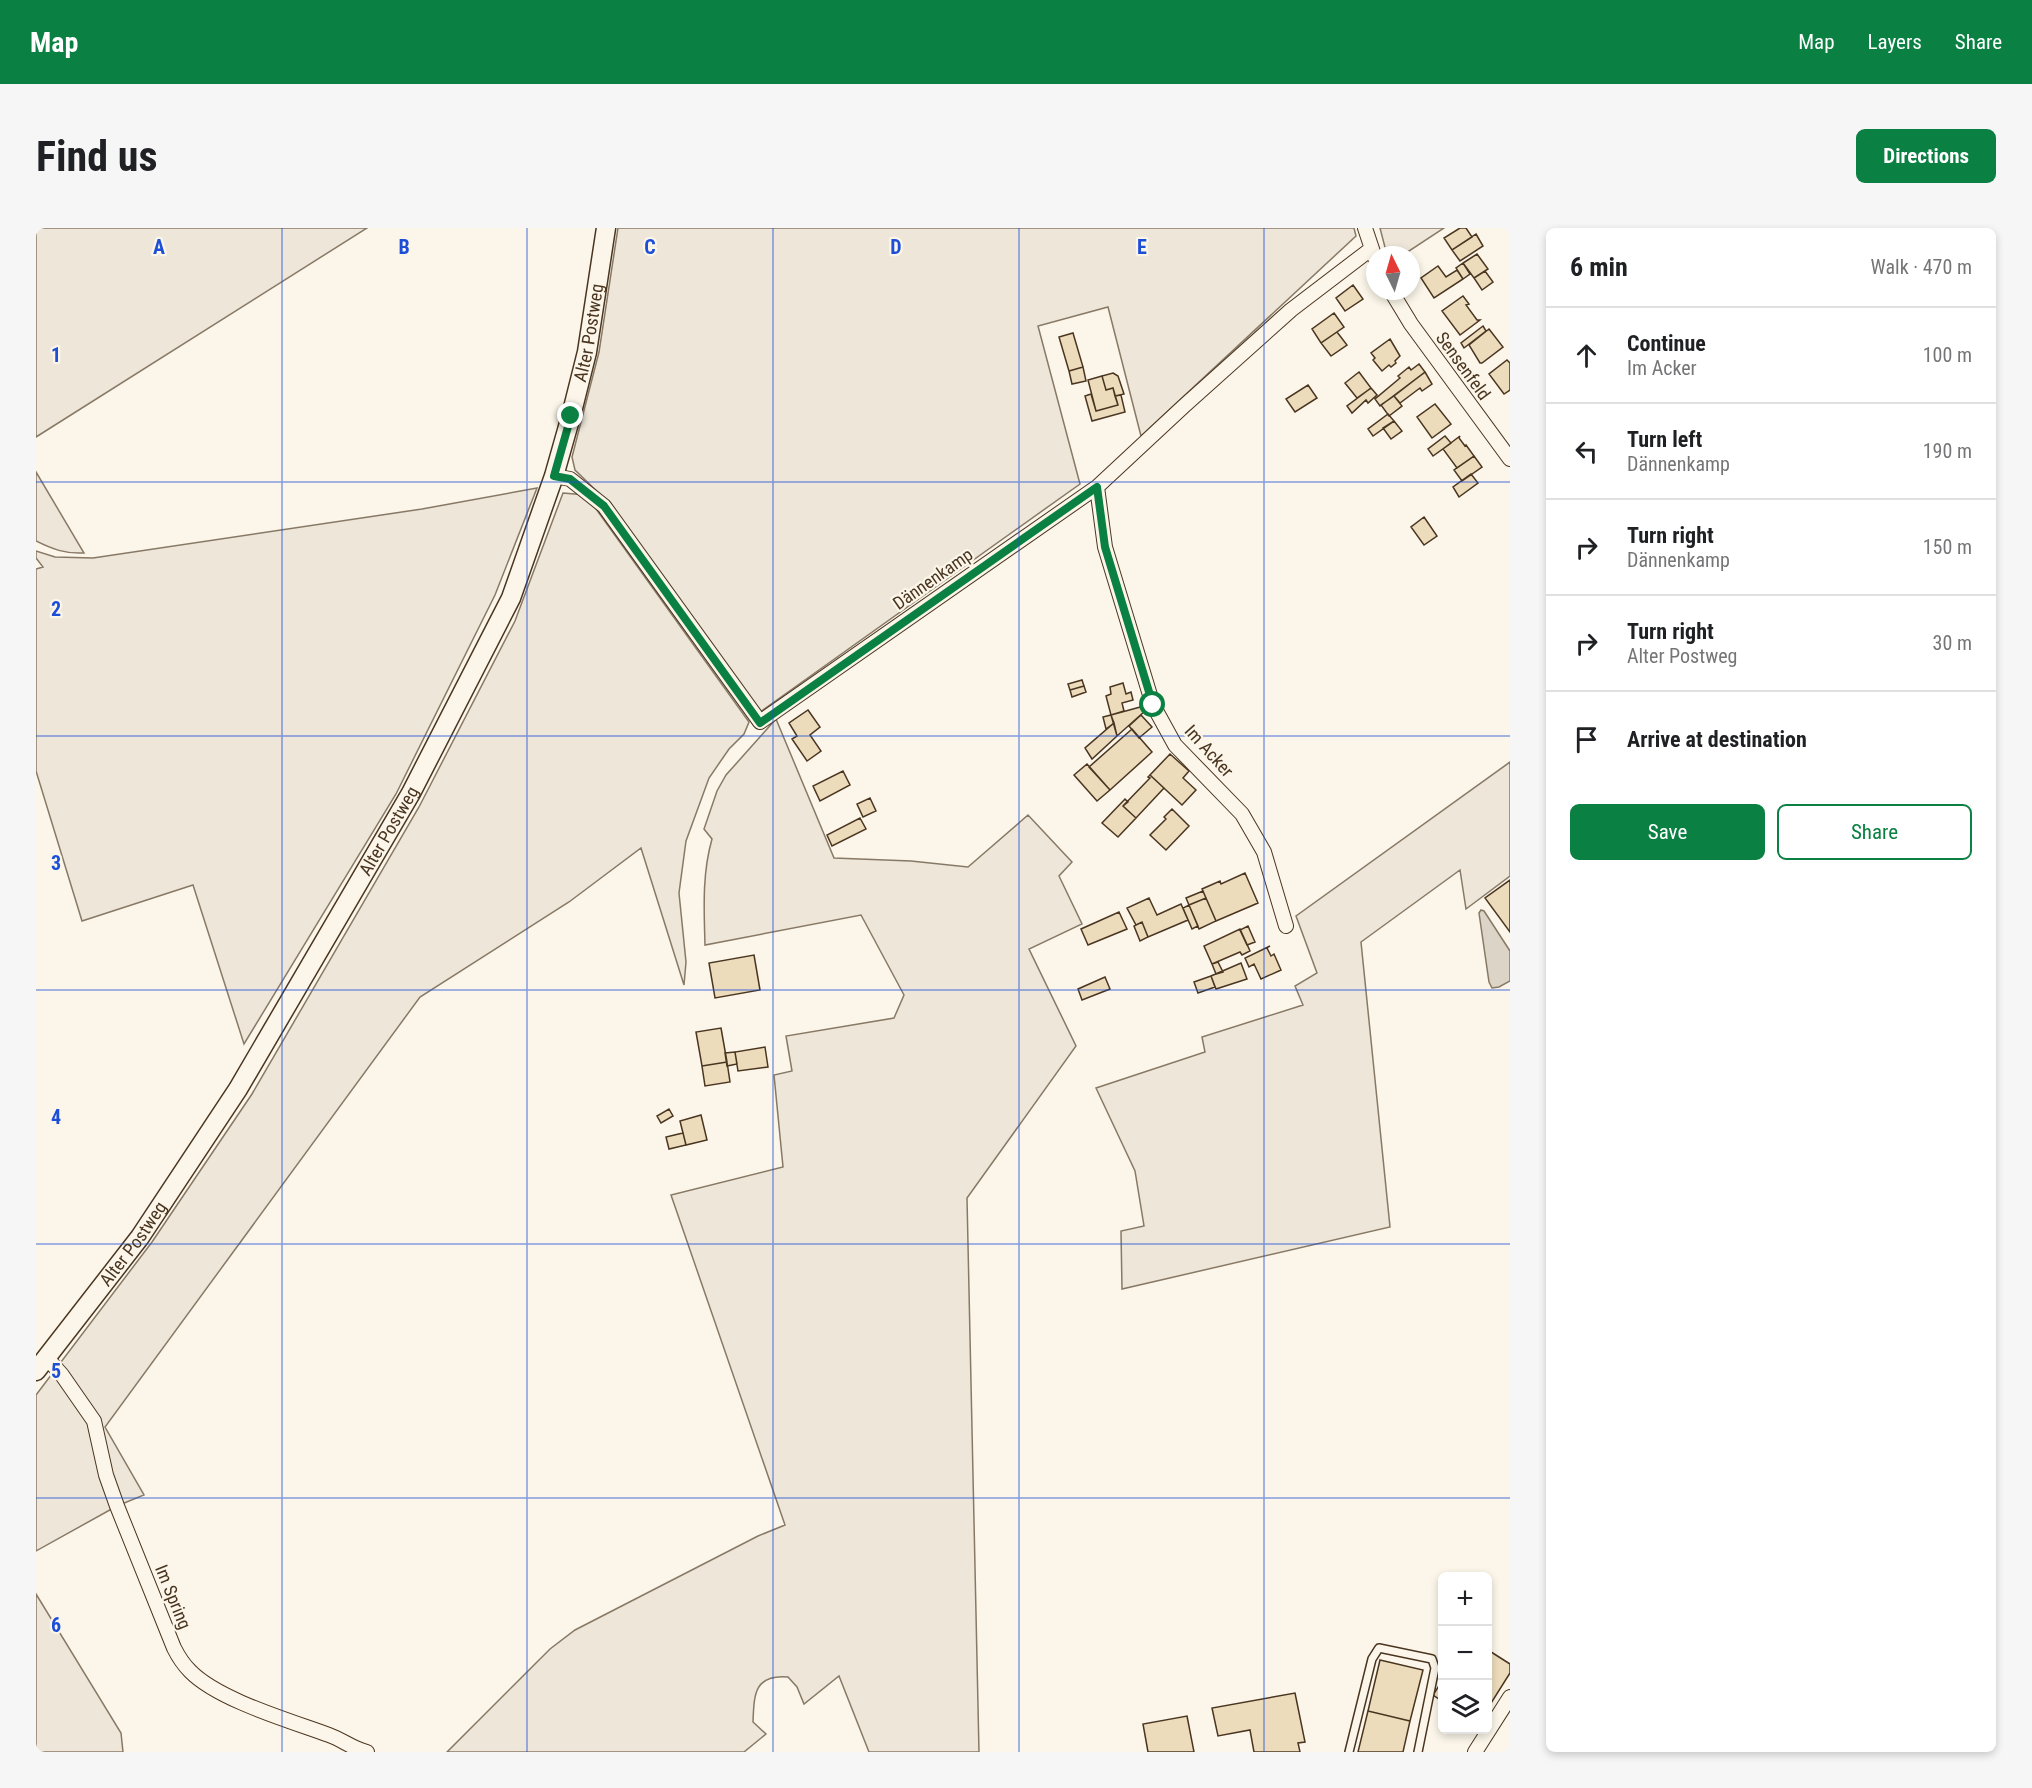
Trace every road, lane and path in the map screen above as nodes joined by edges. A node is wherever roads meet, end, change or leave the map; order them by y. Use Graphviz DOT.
graph roads {
  1 [pos="606,228"];
  2 [pos="1365,228"];
  3 [pos="1371,246"];
  4 [pos="1366,258"];
  5 [pos="1397,300"];
  6 [pos="1510,459"];
  7 [pos="554,476"];
  8 [pos="1097,487"];
  9 [pos="1286,926"];
  10 [pos="42,1364"];
  11 [pos="1510,1697"];
  12 [pos="359,1751"];
  13 [pos="1349,1752"];
  14 [pos="1418,1752"];
  15 [pos="1475,1752"];
  1 -- 7 [label="main road, Alter Postweg"];
  2 -- 3 [label="street"];
  4 -- 8 [label="street, Dännenkamp"];
  5 -- 6 [label="street, Sensenfeld"];
  7 -- 8 [label="street, Dännenkamp"];
  7 -- 10 [label="main road, Alter Postweg"];
  8 -- 9 [label="street, Im Acker"];
  10 -- 12 [label="street, Im Spring"];
  11 -- 15 [label="street"];
  13 -- 14 [label="lane"];
}
